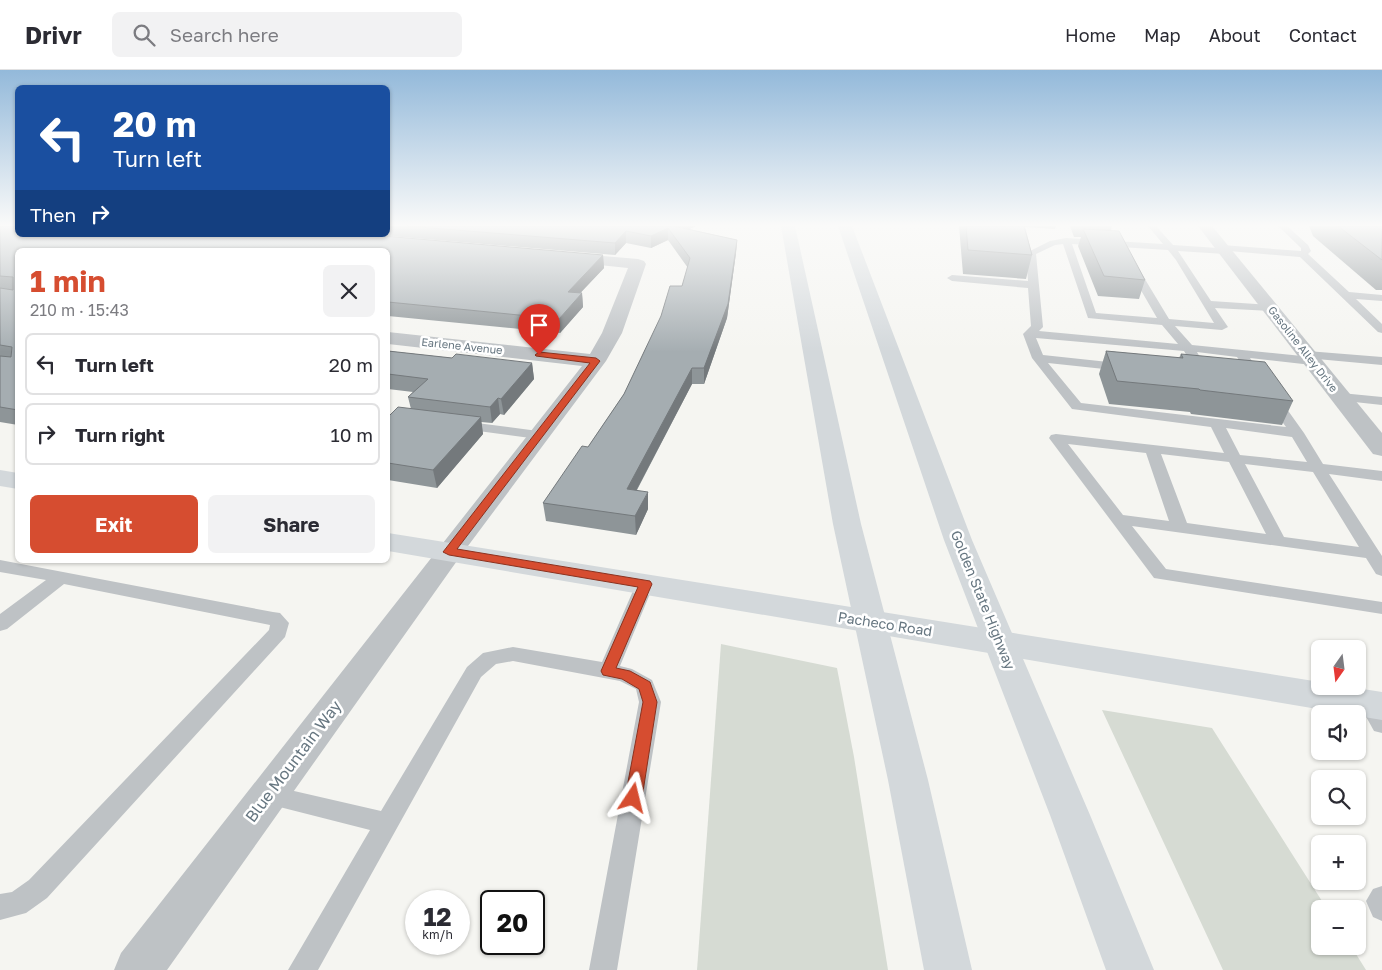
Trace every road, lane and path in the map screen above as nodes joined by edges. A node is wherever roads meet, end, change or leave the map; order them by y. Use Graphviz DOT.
graph roads {
  1 [pos="636,268"];
  2 [pos="796,268"];
  3 [pos="860,268"];
  4 [pos="1032,268"];
  5 [pos="1075,268"];
  6 [pos="1133,268"];
  7 [pos="1186,268"];
  8 [pos="1239,268"];
  9 [pos="1318,268"];
  10 [pos="952,278"];
  11 [pos="1034,285"];
  12 [pos="1346,295"];
  13 [pos="1382,298"];
  14 [pos="1210,304"];
  15 [pos="1270,308"];
  16 [pos="1165,322"];
  17 [pos="1382,330"];
  18 [pos="1029,334"];
  19 [pos="390,338"];
  20 [pos="1188,348"];
  21 [pos="1241,354"];
  22 [pos="1038,358"];
  23 [pos="1310,358"];
  24 [pos="596,361"];
  25 [pos="1382,361"];
  26 [pos="1136,368"];
  27 [pos="1184,373"];
  28 [pos="1241,378"];
  29 [pos="1259,380"];
  30 [pos="1341,397"];
  31 [pos="1382,401"];
  32 [pos="444,423"];
  33 [pos="1216,423"];
  34 [pos="1296,433"];
  35 [pos="538,436"];
  36 [pos="1152,449"];
  37 [pos="1382,449"];
  38 [pos="1234,459"];
  39 [pos="1318,468"];
  40 [pos="1382,476"];
  41 [pos="0,478"];
  42 [pos="15,480"];
  43 [pos="1119,519"];
  44 [pos="1180,528"];
  45 [pos="1278,541"];
  46 [pos="390,542"];
  47 [pos="449,552"];
  48 [pos="1372,554"];
  49 [pos="0,566"];
  50 [pos="1382,570"];
  51 [pos="62,578"];
  52 [pos="645,584"];
  53 [pos="1382,608"];
  54 [pos="0,624"];
  55 [pos="608,671"];
  56 [pos="1378,711"];
  57 [pos="268,795"];
  58 [pos="386,823"];
  59 [pos="1382,898"];
  60 [pos="0,907"];
  61 [pos="1382,908"];
  62 [pos="138,970"];
  63 [pos="302,970"];
  64 [pos="603,970"];
  65 [pos="948,970"];
  66 [pos="1130,970"];
  1 -- 24 [label="street, Blue Mountain Way"];
  2 -- 65 [label="main road"];
  3 -- 66 [label="main road, Golden State Highway"];
  4 -- 11 [label="lane"];
  5 -- 16 [label="lane"];
  6 -- 16 [label="lane"];
  7 -- 14 [label="lane"];
  8 -- 15 [label="street, Gasoline Alley Drive"];
  9 -- 12 [label="lane"];
  10 -- 11 [label="lane"];
  11 -- 18 [label="lane"];
  12 -- 13 [label="lane"];
  12 -- 17 [label="lane"];
  14 -- 15 [label="lane"];
  14 -- 16 [label="lane"];
  15 -- 23 [label="street, Gasoline Alley Drive"];
  16 -- 20 [label="lane"];
  18 -- 20 [label="lane"];
  18 -- 22 [label="lane"];
  19 -- 24 [label="street, Earlene Avenue"];
  20 -- 21 [label="lane"];
  20 -- 27 [label="lane"];
  21 -- 23 [label="lane"];
  21 -- 29 [label="lane"];
  22 -- 26 [label="lane"];
  22 -- 33 [label="lane"];
  23 -- 25 [label="lane"];
  23 -- 30 [label="street, Gasoline Alley Drive"];
  24 -- 35 [label="street, Blue Mountain Way"];
  28 -- 29 [label="lane"];
  29 -- 34 [label="lane"];
  30 -- 31 [label="lane"];
  30 -- 37 [label="street, Gasoline Alley Drive"];
  32 -- 35 [label="lane"];
  33 -- 34 [label="lane"];
  33 -- 38 [label="lane"];
  34 -- 39 [label="lane"];
  35 -- 47 [label="street, Blue Mountain Way"];
  36 -- 38 [label="lane"];
  36 -- 43 [label="lane"];
  36 -- 44 [label="lane"];
  38 -- 39 [label="lane"];
  38 -- 45 [label="lane"];
  39 -- 40 [label="lane"];
  39 -- 48 [label="lane"];
  41 -- 42 [label="main road"];
  43 -- 44 [label="lane"];
  43 -- 53 [label="lane"];
  44 -- 45 [label="lane"];
  45 -- 48 [label="lane"];
  46 -- 47 [label="main road, Pacheco Road"];
  47 -- 52 [label="main road, Pacheco Road"];
  47 -- 57 [label="street, Blue Mountain Way"];
  48 -- 50 [label="lane"];
  49 -- 51 [label="lane"];
  51 -- 54 [label="lane"];
  51 -- 60 [label="lane"];
  52 -- 55 [label="lane"];
  52 -- 56 [label="main road, Pacheco Road"];
  55 -- 58 [label="lane"];
  55 -- 64 [label="lane"];
  57 -- 58 [label="lane"];
  57 -- 62 [label="street, Blue Mountain Way"];
  58 -- 63 [label="lane"];
  59 -- 61 [label="lane"];
}
